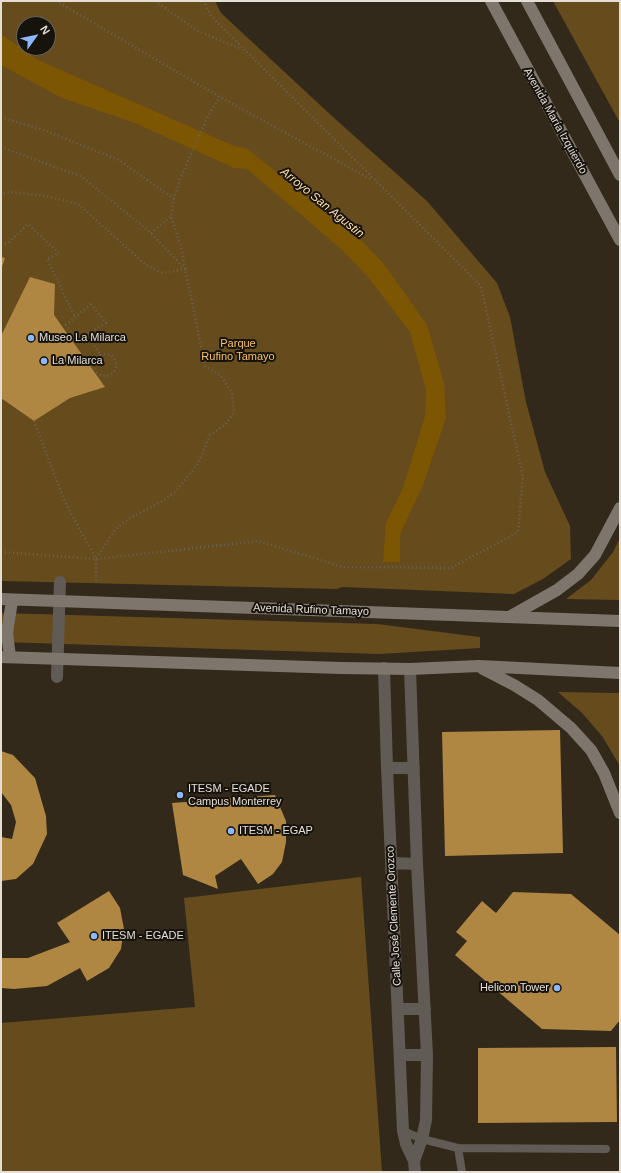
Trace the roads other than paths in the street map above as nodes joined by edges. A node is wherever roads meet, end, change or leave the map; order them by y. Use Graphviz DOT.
graph roads {
  1 [pos="490,1"];
  2 [pos="527,1"];
  3 [pos="620,175"];
  4 [pos="620,240"];
  5 [pos="620,508"];
  6 [pos="60,582"];
  7 [pos="6,600"];
  8 [pos="59,602"];
  9 [pos="511,616"];
  10 [pos="620,621"];
  11 [pos="5,657"];
  12 [pos="58,658"];
  13 [pos="478,666"];
  14 [pos="384,668"];
  15 [pos="410,669"];
  16 [pos="620,673"];
  17 [pos="57,677"];
  18 [pos="387,768"];
  19 [pos="414,768"];
  20 [pos="620,813"];
  21 [pos="391,863"];
  22 [pos="417,864"];
  23 [pos="398,1009"];
  24 [pos="425,1009"];
  25 [pos="400,1055"];
  26 [pos="427,1056"];
  27 [pos="403,1131"];
  28 [pos="422,1139"];
  29 [pos="458,1148"];
  30 [pos="606,1149"];
  31 [pos="414,1166"];
  32 [pos="462,1172"];
  1 -- 4 [label="street, Avenida María Izquierdo"];
  2 -- 3 [label="street"];
  5 -- 9 [label="street"];
  6 -- 8 [label="street"];
  7 -- 8 [label="street, Avenida Rufino Tamayo"];
  7 -- 11 [label="street"];
  8 -- 9 [label="street, Avenida Rufino Tamayo"];
  8 -- 12 [label="street"];
  9 -- 10 [label="street, Avenida Rufino Tamayo"];
  11 -- 12 [label="street"];
  12 -- 14 [label="street"];
  12 -- 17 [label="street"];
  13 -- 15 [label="street"];
  13 -- 16 [label="street"];
  13 -- 20 [label="street"];
  14 -- 15 [label="street"];
  14 -- 18 [label="street, Calle José Clemente Orozco"];
  15 -- 19 [label="street, Calle José Clemente Orozco"];
  18 -- 19 [label="street"];
  18 -- 21 [label="street, Calle José Clemente Orozco"];
  19 -- 22 [label="street, Calle José Clemente Orozco"];
  21 -- 22 [label="street"];
  21 -- 23 [label="street, Calle José Clemente Orozco"];
  22 -- 24 [label="street, Calle José Clemente Orozco"];
  23 -- 24 [label="street"];
  23 -- 25 [label="street, Calle José Clemente Orozco"];
  24 -- 26 [label="street, Calle José Clemente Orozco"];
  25 -- 26 [label="street"];
  25 -- 27 [label="street, Calle José Clemente Orozco"];
  26 -- 28 [label="street, Calle José Clemente Orozco"];
  27 -- 28 [label="lane"];
  27 -- 31 [label="street, Calle José Clemente Orozco"];
  28 -- 29 [label="lane"];
  28 -- 31 [label="street, Calle José Clemente Orozco"];
  29 -- 30 [label="lane"];
  29 -- 32 [label="lane"];
}
